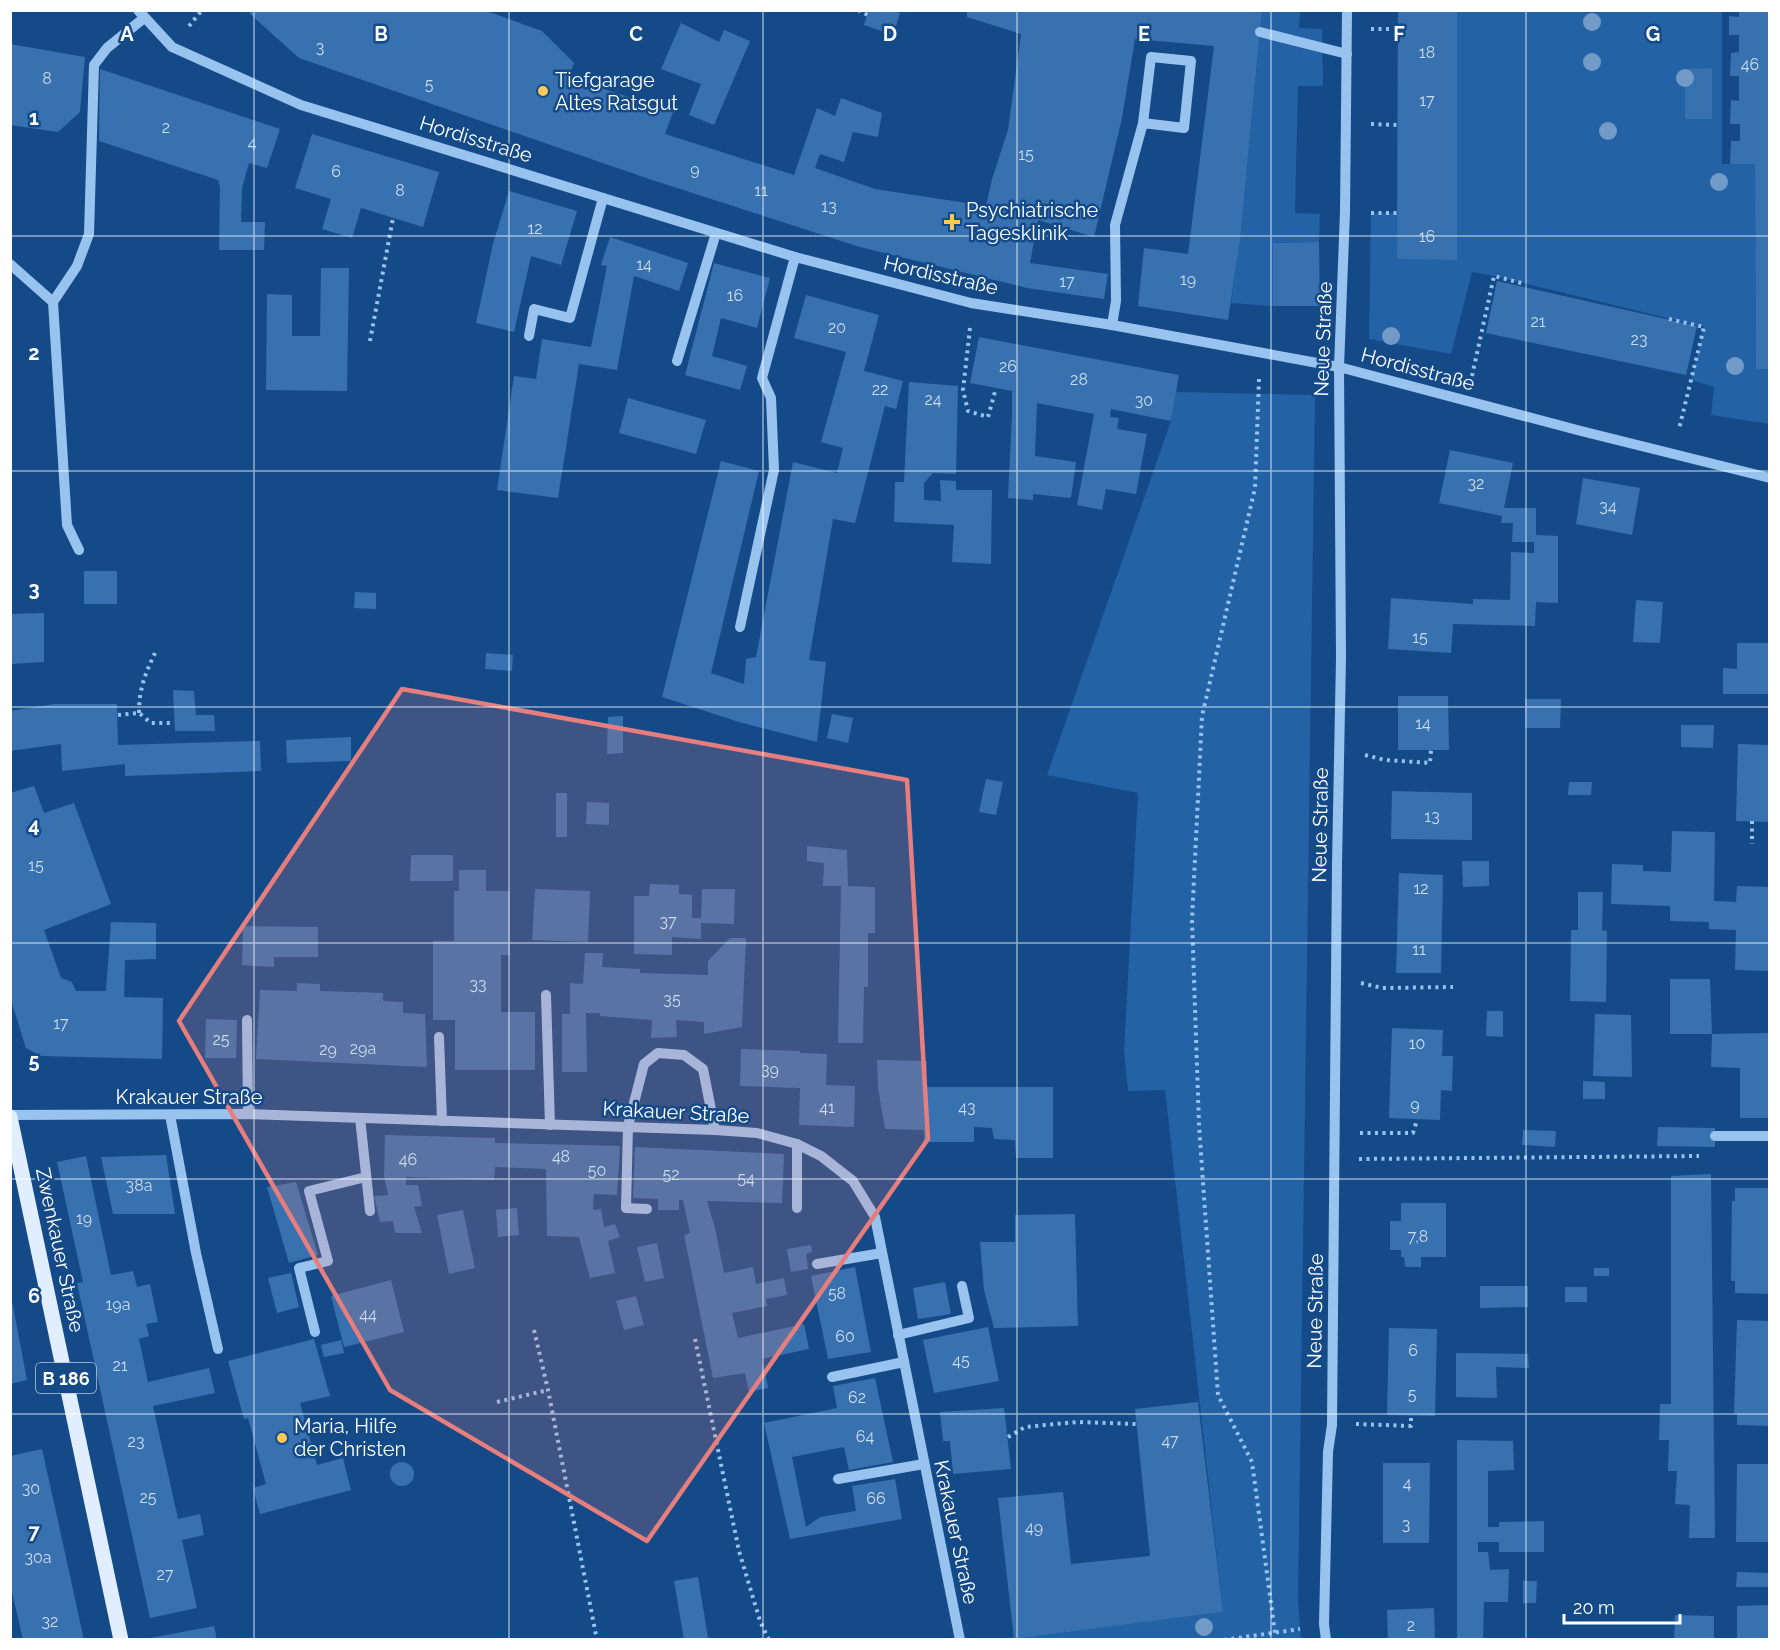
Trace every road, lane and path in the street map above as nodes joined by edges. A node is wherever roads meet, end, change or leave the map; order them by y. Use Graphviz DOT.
graph roads {
  1 [pos="858,10"];
  2 [pos="1347,10"];
  3 [pos="141,14"];
  4 [pos="868,15"];
  5 [pos="1260,32"];
  6 [pos="1347,54"];
  7 [pos="1143,123"];
  8 [pos="603,198"];
  9 [pos="393,218"];
  10 [pos="716,233"];
  11 [pos="795,257"];
  12 [pos="10,264"];
  13 [pos="1525,284"];
  14 [pos="54,302"];
  15 [pos="971,303"];
  16 [pos="1669,319"];
  17 [pos="1112,325"];
  18 [pos="529,336"];
  19 [pos="370,341"];
  20 [pos="1260,351"];
  21 [pos="677,361"];
  22 [pos="1339,367"];
  23 [pos="996,388"];
  24 [pos="1466,400"];
  25 [pos="1673,453"];
  26 [pos="1770,478"];
  27 [pos="79,550"];
  28 [pos="740,627"];
  29 [pos="155,653"];
  30 [pos="139,713"];
  31 [pos="117,715"];
  32 [pos="174,723"];
  33 [pos="1338,748"];
  34 [pos="1431,750"];
  35 [pos="1752,821"];
  36 [pos="1752,844"];
  37 [pos="1337,978"];
  38 [pos="1453,987"];
  39 [pos="546,995"];
  40 [pos="247,1020"];
  41 [pos="439,1037"];
  42 [pos="248,1114"];
  43 [pos="170,1115"];
  44 [pos="10,1116"];
  45 [pos="360,1118"];
  46 [pos="1417,1120"];
  47 [pos="442,1121"];
  48 [pos="550,1125"];
  49 [pos="628,1126"];
  50 [pos="715,1130"];
  51 [pos="1335,1132"];
  52 [pos="1715,1136"];
  53 [pos="1770,1136"];
  54 [pos="797,1144"];
  55 [pos="1711,1156"];
  56 [pos="1334,1160"];
  57 [pos="366,1178"];
  58 [pos="797,1208"];
  59 [pos="647,1209"];
  60 [pos="370,1211"];
  61 [pos="882,1253"];
  62 [pos="817,1264"];
  63 [pos="962,1286"];
  64 [pos="534,1330"];
  65 [pos="315,1332"];
  66 [pos="898,1335"];
  67 [pos="695,1339"];
  68 [pos="218,1349"];
  69 [pos="904,1362"];
  70 [pos="832,1377"];
  71 [pos="548,1390"];
  72 [pos="497,1402"];
  73 [pos="1411,1415"];
  74 [pos="1136,1424"];
  75 [pos="1332,1425"];
  76 [pos="1008,1437"];
  77 [pos="924,1464"];
  78 [pos="838,1479"];
  79 [pos="1324,1624"];
  80 [pos="1275,1633"];
  81 [pos="121,1640"];
  82 [pos="597,1640"];
  83 [pos="769,1640"];
  84 [pos="960,1640"];
  85 [pos="1224,1640"];
  86 [pos="1326,1640"];
  1 -- 4 [label="path"];
  2 -- 6 [label="street, Neue Straße"];
  3 -- 8 [label="street, Hordisstraße"];
  3 -- 14 [label="street"];
  5 -- 6 [label="street"];
  6 -- 22 [label="street, Neue Straße"];
  7 -- 7 [label="street"];
  7 -- 17 [label="street"];
  8 -- 10 [label="street, Hordisstraße"];
  8 -- 18 [label="street"];
  9 -- 19 [label="path"];
  10 -- 11 [label="street, Hordisstraße"];
  10 -- 21 [label="street"];
  11 -- 15 [label="street, Hordisstraße"];
  11 -- 28 [label="street"];
  12 -- 14 [label="street"];
  13 -- 24 [label="path"];
  14 -- 27 [label="street"];
  15 -- 17 [label="street, Hordisstraße"];
  15 -- 23 [label="path"];
  16 -- 25 [label="path"];
  17 -- 20 [label="street, Hordisstraße"];
  20 -- 22 [label="street, Hordisstraße"];
  20 -- 80 [label="path"];
  22 -- 24 [label="street, Hordisstraße"];
  22 -- 33 [label="street, Neue Straße"];
  24 -- 25 [label="street, Hordisstraße"];
  25 -- 26 [label="street, Hordisstraße"];
  29 -- 30 [label="path"];
  30 -- 31 [label="path"];
  30 -- 32 [label="path"];
  33 -- 34 [label="path"];
  33 -- 37 [label="street, Neue Straße"];
  35 -- 36 [label="path"];
  37 -- 38 [label="path"];
  37 -- 51 [label="street, Neue Straße"];
  39 -- 48 [label="street"];
  40 -- 42 [label="street"];
  41 -- 47 [label="street"];
  42 -- 43 [label="street, Krakauer Straße"];
  42 -- 45 [label="street, Krakauer Straße"];
  43 -- 44 [label="street, Krakauer Straße"];
  43 -- 68 [label="street"];
  44 -- 81 [label="main road, Zwenkauer Straße / B 186"];
  45 -- 47 [label="street, Krakauer Straße"];
  45 -- 57 [label="street"];
  46 -- 51 [label="path"];
  47 -- 48 [label="street, Krakauer Straße"];
  48 -- 49 [label="street, Krakauer Straße"];
  49 -- 50 [label="street, Krakauer Straße"];
  49 -- 50 [label="street"];
  49 -- 59 [label="street"];
  50 -- 54 [label="street, Krakauer Straße"];
  51 -- 56 [label="street, Neue Straße"];
  52 -- 53 [label="street"];
  54 -- 58 [label="street"];
  54 -- 61 [label="street, Krakauer Straße"];
  55 -- 56 [label="path"];
  56 -- 75 [label="street, Neue Straße"];
  57 -- 60 [label="street"];
  57 -- 65 [label="street"];
  61 -- 62 [label="street"];
  61 -- 66 [label="street, Krakauer Straße"];
  63 -- 66 [label="street"];
  64 -- 71 [label="path"];
  66 -- 69 [label="street, Krakauer Straße"];
  67 -- 83 [label="path"];
  69 -- 70 [label="street"];
  69 -- 77 [label="street, Krakauer Straße"];
  71 -- 72 [label="path"];
  71 -- 82 [label="path"];
  73 -- 75 [label="path"];
  74 -- 76 [label="path"];
  75 -- 79 [label="street, Neue Straße"];
  77 -- 78 [label="street"];
  77 -- 84 [label="street, Krakauer Straße"];
  79 -- 80 [label="path"];
  79 -- 86 [label="street, Neue Straße"];
  80 -- 85 [label="path"];
}
